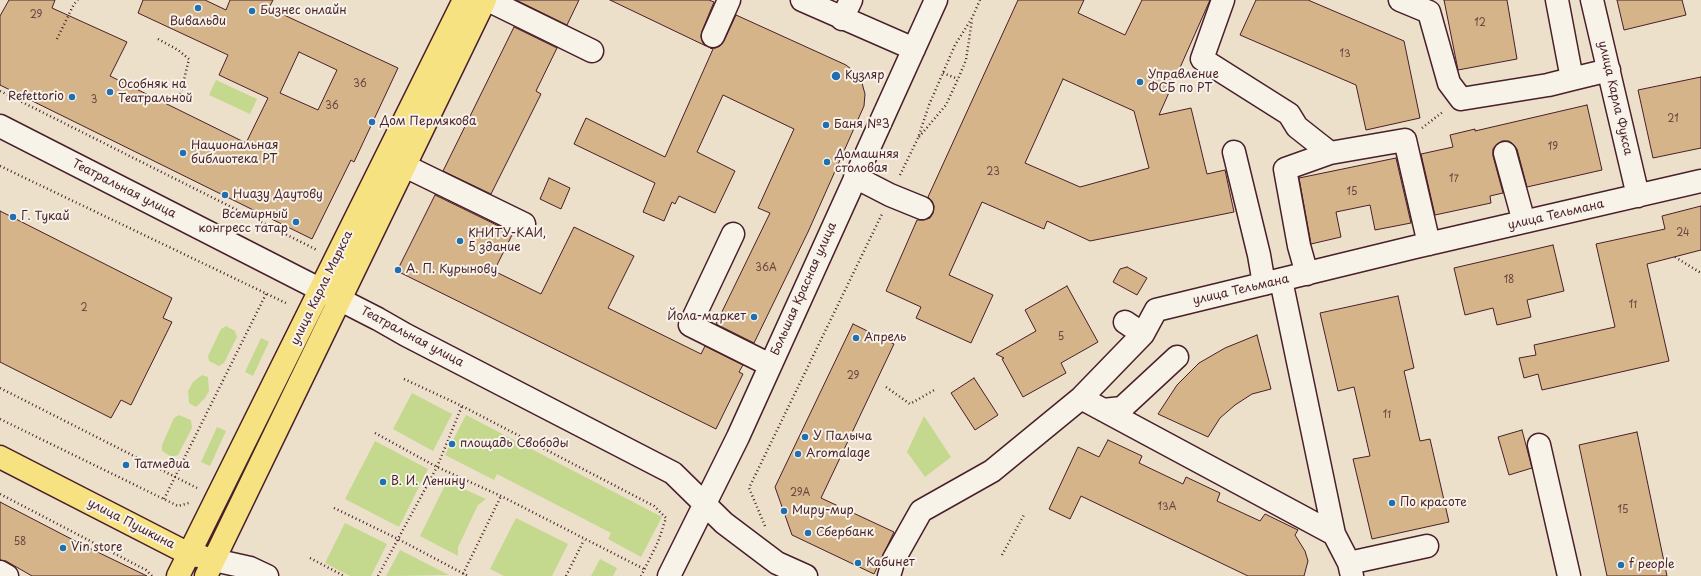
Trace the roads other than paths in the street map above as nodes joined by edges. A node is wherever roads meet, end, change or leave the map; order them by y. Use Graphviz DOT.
graph roads {
  1 [pos="464,0"];
  2 [pos="487,0"];
  3 [pos="729,0"];
  4 [pos="802,0"];
  5 [pos="936,0"];
  6 [pos="1223,0"];
  7 [pos="1400,0"];
  8 [pos="1557,0"];
  9 [pos="1592,0"];
  10 [pos="847,10"];
  11 [pos="713,36"];
  12 [pos="914,49"];
  13 [pos="592,51"];
  14 [pos="1609,70"];
  15 [pos="1572,79"];
  16 [pos="0,126"];
  17 [pos="1234,152"];
  18 [pos="1330,153"];
  19 [pos="1505,153"];
  20 [pos="405,166"];
  21 [pos="855,177"];
  22 [pos="1701,181"];
  23 [pos="1638,196"];
  24 [pos="922,208"];
  25 [pos="1524,222"];
  26 [pos="524,224"];
  27 [pos="733,234"];
  28 [pos="1429,244"];
  29 [pos="1307,274"];
  30 [pos="1272,282"];
  31 [pos="320,290"];
  32 [pos="341,299"];
  33 [pos="1125,322"];
  34 [pos="1143,334"];
  35 [pos="1177,357"];
  36 [pos="770,365"];
  37 [pos="1081,398"];
  38 [pos="1103,410"];
  39 [pos="1539,445"];
  40 [pos="0,457"];
  41 [pos="706,504"];
  42 [pos="1334,534"];
  43 [pos="1427,546"];
  44 [pos="189,554"];
  45 [pos="210,568"];
  46 [pos="1351,570"];
  47 [pos="0,572"];
  48 [pos="7,576"];
  49 [pos="178,576"];
  50 [pos="268,576"];
  51 [pos="669,576"];
  52 [pos="806,576"];
  53 [pos="890,576"];
  54 [pos="1569,576"];
  1 -- 31 [label="main road, улица Карла Маркса"];
  2 -- 13 [label="street"];
  2 -- 20 [label="main road, улица Карла Маркса"];
  3 -- 11 [label="street"];
  4 -- 10 [label="street"];
  5 -- 12 [label="street, Большая Красная улица"];
  6 -- 18 [label="street"];
  7 -- 15 [label="street"];
  8 -- 15 [label="street"];
  9 -- 14 [label="street, улица Карла Фукса"];
  10 -- 12 [label="street"];
  12 -- 21 [label="street, Большая Красная улица"];
  14 -- 15 [label="street"];
  14 -- 23 [label="street, улица Карла Фукса"];
  16 -- 31 [label="street, Театральная улица"];
  17 -- 30 [label="street"];
  18 -- 28 [label="street"];
  18 -- 29 [label="street"];
  19 -- 25 [label="street"];
  20 -- 26 [label="street"];
  20 -- 32 [label="main road, улица Карла Маркса"];
  21 -- 24 [label="street"];
  21 -- 36 [label="street, Большая Красная улица"];
  22 -- 23 [label="street, улица Тельмана"];
  23 -- 25 [label="street, улица Тельмана"];
  25 -- 28 [label="street, улица Тельмана"];
  27 -- 36 [label="street"];
  28 -- 29 [label="street, улица Тельмана"];
  29 -- 30 [label="street, улица Тельмана"];
  30 -- 34 [label="street, улица Тельмана"];
  30 -- 42 [label="street"];
  31 -- 32 [label="street, Театральная улица"];
  31 -- 44 [label="main road, улица Карла Маркса"];
  32 -- 41 [label="street, Театральная улица"];
  32 -- 45 [label="main road, улица Карла Маркса"];
  33 -- 34 [label="street"];
  34 -- 37 [label="street, улица Тельмана"];
  35 -- 38 [label="street"];
  36 -- 41 [label="street, Большая Красная улица"];
  37 -- 38 [label="street"];
  37 -- 53 [label="street, улица Тельмана"];
  38 -- 42 [label="street"];
  39 -- 54 [label="street"];
  40 -- 44 [label="main road, улица Пушкина"];
  41 -- 51 [label="street, Большая Красная улица"];
  41 -- 52 [label="street, Театральная улица"];
  42 -- 46 [label="street"];
  43 -- 46 [label="street"];
  44 -- 45 [label="main road, улица Пушкина"];
  44 -- 49 [label="main road, улица Карла Маркса"];
  45 -- 50 [label="street, улица Пушкина"];
  47 -- 48 [label="street"];
}
